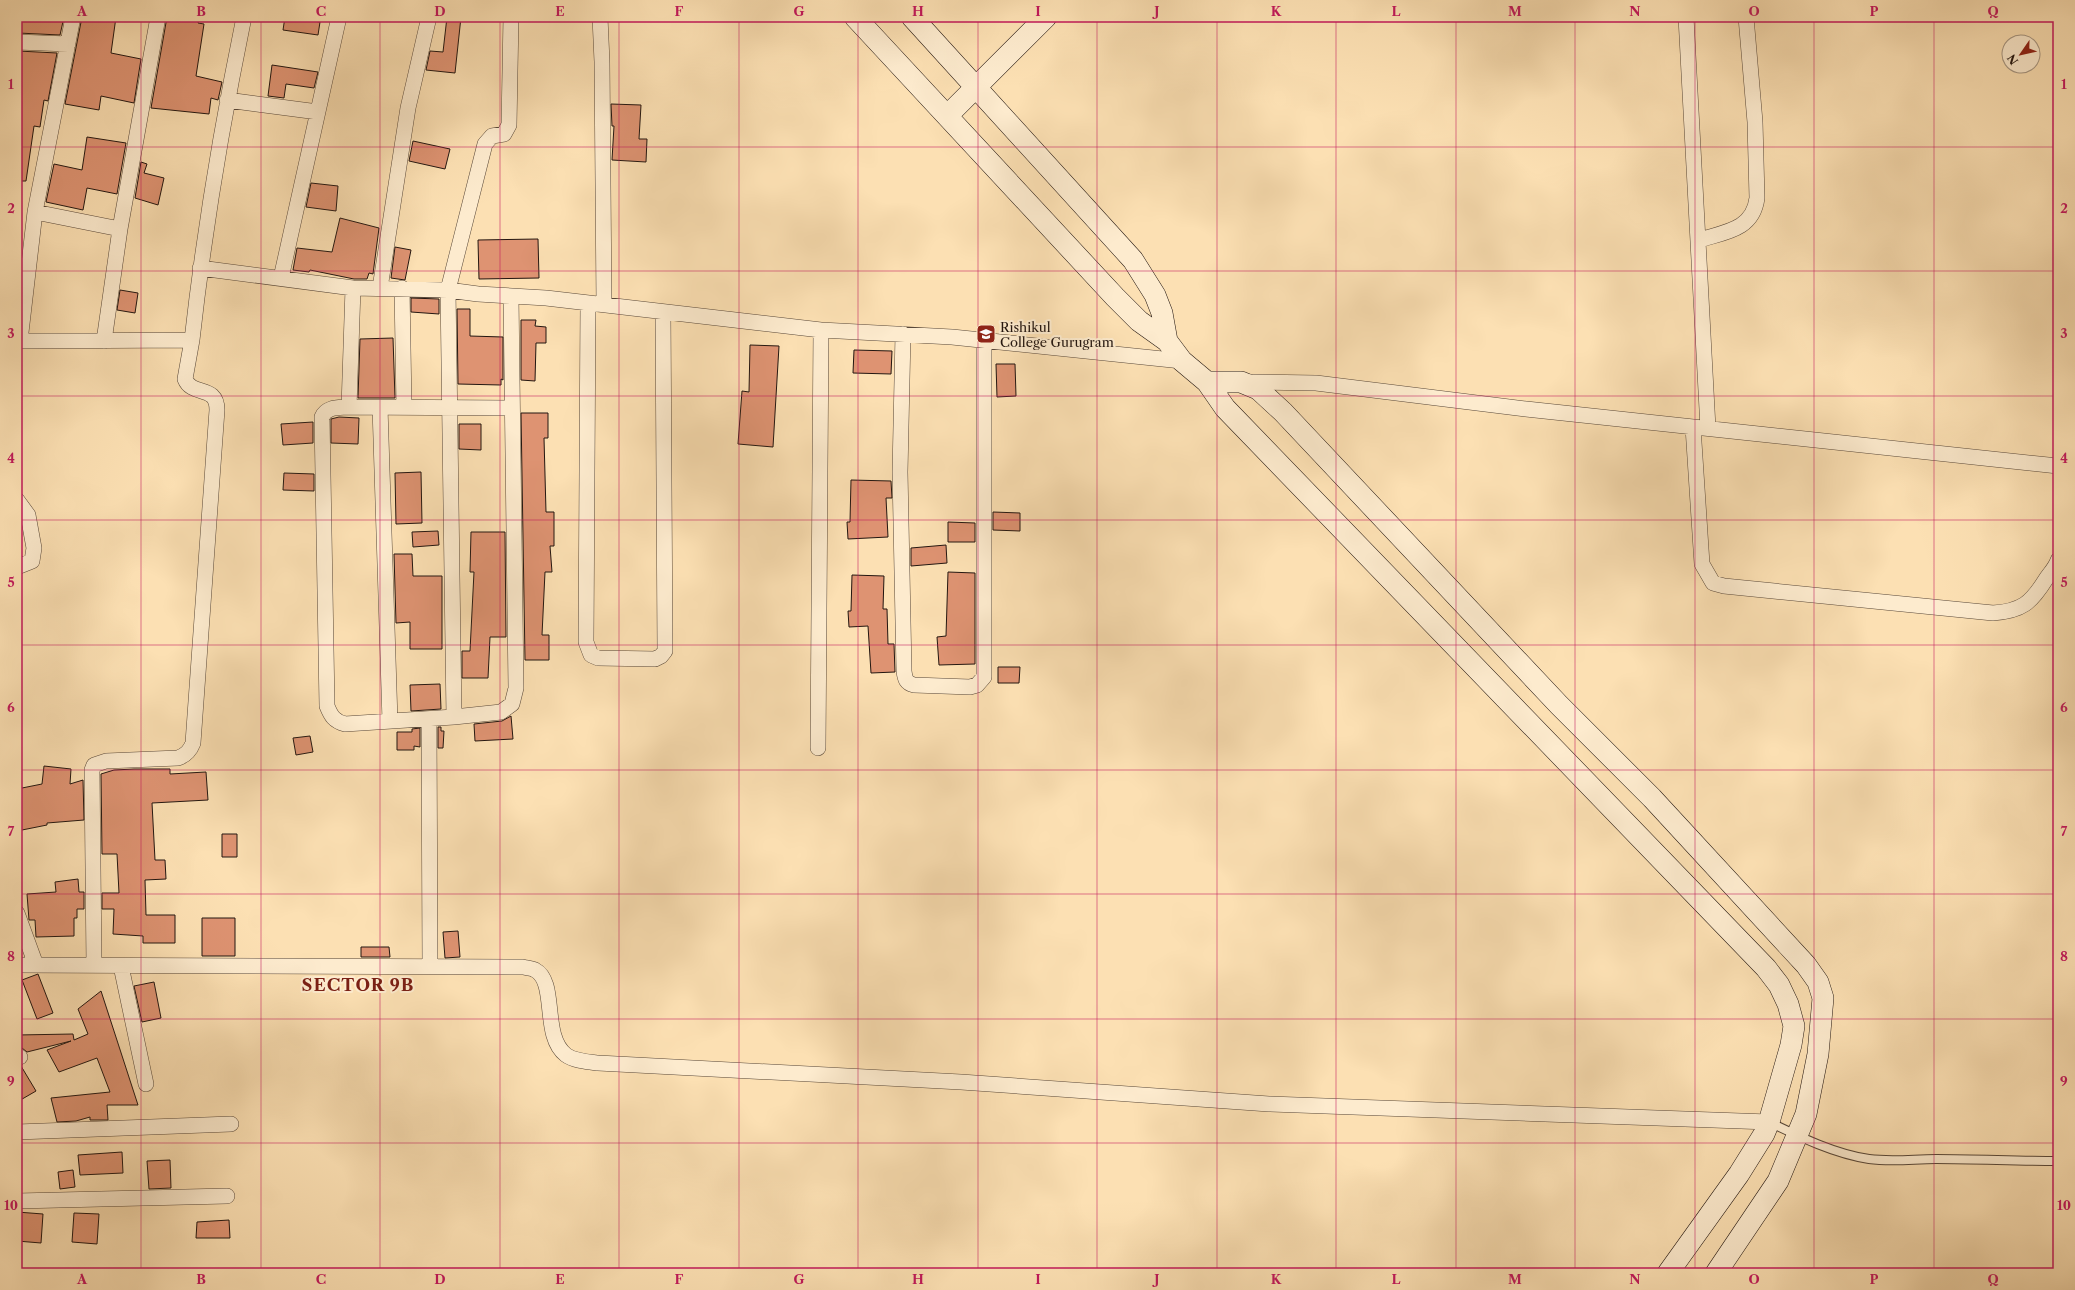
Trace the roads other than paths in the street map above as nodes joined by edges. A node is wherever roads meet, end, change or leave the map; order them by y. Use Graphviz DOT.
graph roads {
  1 [pos="74,17"];
  2 [pos="158,17"];
  3 [pos="244,17"];
  4 [pos="339,17"];
  5 [pos="429,17"];
  6 [pos="511,17"];
  7 [pos="600,17"];
  8 [pos="854,17"];
  9 [pos="912,17"];
  10 [pos="1046,17"];
  11 [pos="1686,17"];
  12 [pos="1746,17"];
  13 [pos="17,42"];
  14 [pos="68,44"];
  15 [pos="975,86"];
  16 [pos="227,100"];
  17 [pos="318,112"];
  18 [pos="947,116"];
  19 [pos="35,212"];
  20 [pos="120,229"];
  21 [pos="1699,240"];
  22 [pos="200,268"];
  23 [pos="281,278"];
  24 [pos="353,288"];
  25 [pos="380,288"];
  26 [pos="402,288"];
  27 [pos="448,290"];
  28 [pos="511,296"];
  29 [pos="588,303"];
  30 [pos="604,305"];
  31 [pos="663,312"];
  32 [pos="821,330"];
  33 [pos="903,334"];
  34 [pos="192,340"];
  35 [pos="984,340"];
  36 [pos="18,341"];
  37 [pos="104,341"];
  38 [pos="1167,341"];
  39 [pos="1182,361"];
  40 [pos="1207,382"];
  41 [pos="1241,382"];
  42 [pos="380,407"];
  43 [pos="404,407"];
  44 [pos="448,407"];
  45 [pos="349,408"];
  46 [pos="512,408"];
  47 [pos="1700,428"];
  48 [pos="2058,466"];
  49 [pos="17,500"];
  50 [pos="2058,560"];
  51 [pos="17,567"];
  52 [pos="454,718"];
  53 [pos="430,719"];
  54 [pos="390,721"];
  55 [pos="818,748"];
  56 [pos="17,914"];
  57 [pos="17,965"];
  58 [pos="36,965"];
  59 [pos="94,965"];
  60 [pos="121,966"];
  61 [pos="430,967"];
  62 [pos="2058,1019"];
  63 [pos="2058,1038"];
  64 [pos="146,1084"];
  65 [pos="1769,1122"];
  66 [pos="231,1124"];
  67 [pos="17,1132"];
  68 [pos="1798,1136"];
  69 [pos="2058,1161"];
  70 [pos="227,1196"];
  71 [pos="17,1201"];
  72 [pos="1668,1273"];
  73 [pos="1716,1273"];
  1 -- 14 [label="street"];
  2 -- 20 [label="street"];
  3 -- 16 [label="street"];
  4 -- 17 [label="street"];
  5 -- 25 [label="street"];
  6 -- 27 [label="street"];
  7 -- 30 [label="street"];
  8 -- 18 [label="street"];
  9 -- 15 [label="street"];
  10 -- 15 [label="street"];
  11 -- 21 [label="street"];
  12 -- 21 [label="street"];
  13 -- 14 [label="street"];
  14 -- 19 [label="street"];
  15 -- 18 [label="street"];
  15 -- 38 [label="street"];
  16 -- 17 [label="street"];
  16 -- 22 [label="street"];
  17 -- 23 [label="street"];
  18 -- 38 [label="street"];
  19 -- 20 [label="street"];
  19 -- 36 [label="street"];
  20 -- 37 [label="street"];
  21 -- 47 [label="street"];
  22 -- 23 [label="street"];
  22 -- 34 [label="street"];
  23 -- 24 [label="street"];
  24 -- 25 [label="street"];
  24 -- 45 [label="street"];
  25 -- 26 [label="street"];
  26 -- 27 [label="street"];
  26 -- 43 [label="street"];
  27 -- 28 [label="street"];
  27 -- 44 [label="street"];
  28 -- 29 [label="street"];
  28 -- 46 [label="street"];
  29 -- 30 [label="street"];
  29 -- 31 [label="street"];
  30 -- 31 [label="street"];
  31 -- 32 [label="street"];
  32 -- 33 [label="street"];
  32 -- 55 [label="street"];
  33 -- 35 [label="street"];
  33 -- 35 [label="street"];
  34 -- 37 [label="street"];
  34 -- 59 [label="street"];
  35 -- 39 [label="street"];
  36 -- 37 [label="street"];
  38 -- 39 [label="street"];
  39 -- 40 [label="street"];
  40 -- 41 [label="street"];
  40 -- 65 [label="street"];
  41 -- 47 [label="street"];
  41 -- 68 [label="street"];
  42 -- 43 [label="street"];
  42 -- 45 [label="street"];
  42 -- 54 [label="street"];
  43 -- 44 [label="street"];
  44 -- 46 [label="street"];
  44 -- 52 [label="street"];
  45 -- 54 [label="street"];
  46 -- 52 [label="street"];
  47 -- 48 [label="street"];
  47 -- 50 [label="street"];
  49 -- 51 [label="street"];
  52 -- 53 [label="street"];
  53 -- 54 [label="street"];
  53 -- 61 [label="street"];
  56 -- 58 [label="street"];
  57 -- 58 [label="street"];
  58 -- 59 [label="street"];
  59 -- 60 [label="street"];
  60 -- 61 [label="street"];
  60 -- 64 [label="street"];
  61 -- 65 [label="street"];
  62 -- 63 [label="lane"];
  65 -- 68 [label="lane"];
  65 -- 72 [label="street"];
  66 -- 67 [label="street"];
  68 -- 69 [label="lane"];
  68 -- 73 [label="street"];
  70 -- 71 [label="street"];
}
